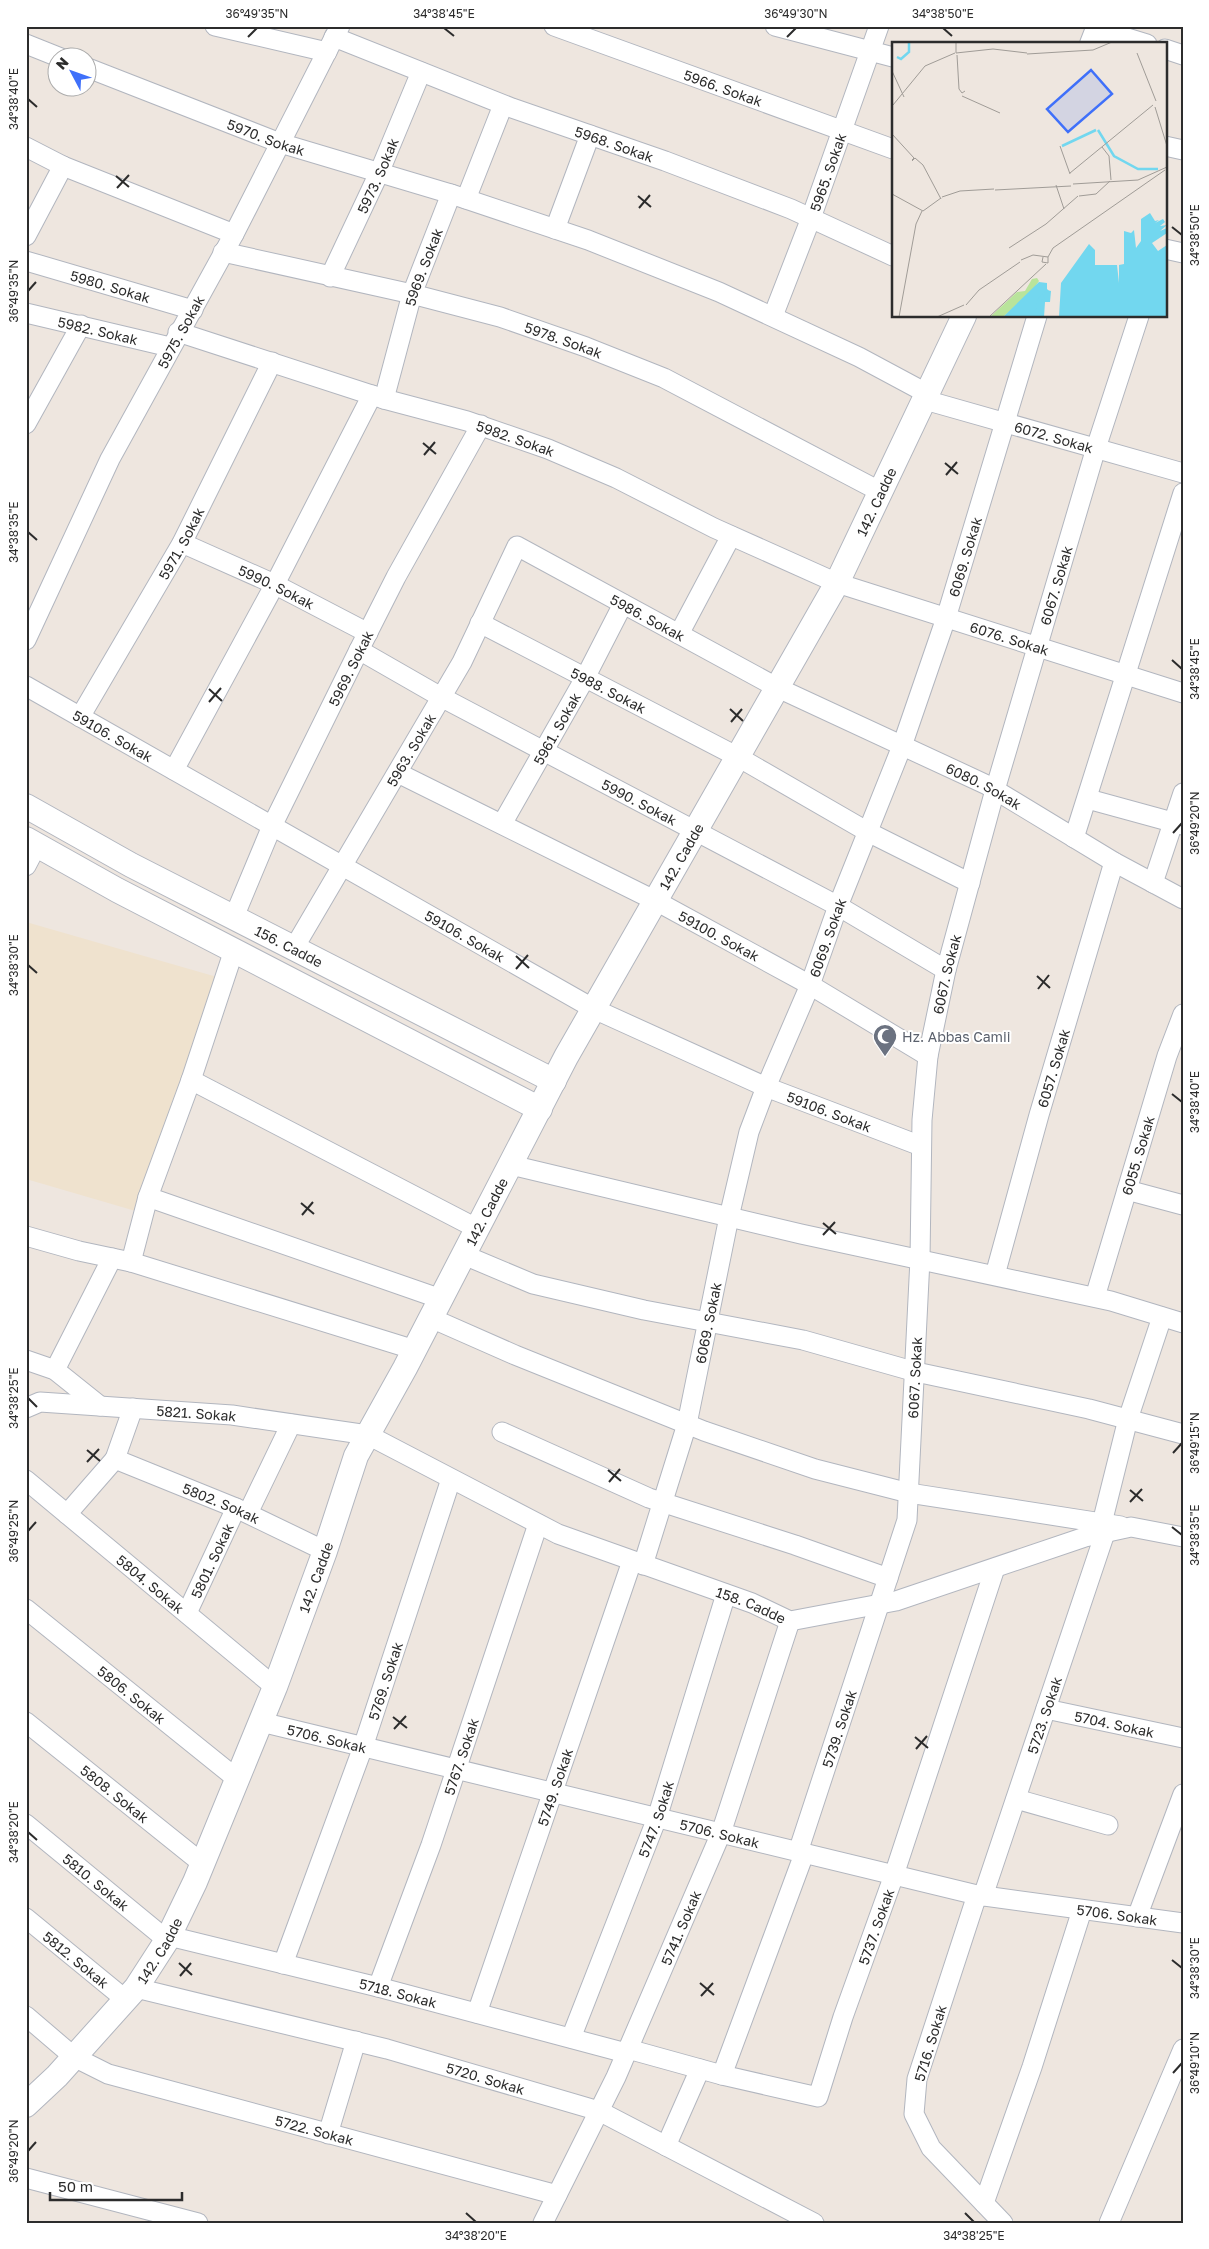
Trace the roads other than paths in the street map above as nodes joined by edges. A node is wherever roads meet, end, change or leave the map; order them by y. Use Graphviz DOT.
graph roads {
  1 [pos="215,26"];
  2 [pos="554,26"];
  3 [pos="775,26"];
  4 [pos="879,26"];
  5 [pos="1096,33"];
  6 [pos="334,38"];
  7 [pos="1138,42"];
  8 [pos="26,44"];
  9 [pos="869,50"];
  10 [pos="48,53"];
  11 [pos="892,57"];
  12 [pos="98,72"];
  13 [pos="421,72"];
  14 [pos="503,105"];
  15 [pos="843,131"];
  16 [pos="590,135"];
  17 [pos="280,143"];
  18 [pos="1166,146"];
  19 [pos="26,147"];
  20 [pos="892,149"];
  21 [pos="1183,150"];
  22 [pos="63,166"];
  23 [pos="379,173"];
  24 [pos="458,196"];
  25 [pos="812,218"];
  26 [pos="555,229"];
  27 [pos="234,234"];
  28 [pos="26,236"];
  29 [pos="1166,249"];
  30 [pos="223,252"];
  31 [pos="1183,253"];
  32 [pos="892,256"];
  33 [pos="26,261"];
  34 [pos="330,277"];
  35 [pos="412,294"];
  36 [pos="193,310"];
  37 [pos="26,313"];
  38 [pos="773,316"];
  39 [pos="963,318"];
  40 [pos="1036,318"];
  41 [pos="1138,318"];
  42 [pos="81,325"];
  43 [pos="174,339"];
  44 [pos="272,362"];
  45 [pos="378,397"];
  46 [pos="926,397"];
  47 [pos="1006,423"];
  48 [pos="26,424"];
  49 [pos="481,425"];
  50 [pos="1096,448"];
  51 [pos="1183,473"];
  52 [pos="881,492"];
  53 [pos="1183,493"];
  54 [pos="731,536"];
  55 [pos="182,543"];
  56 [pos="517,546"];
  57 [pos="837,583"];
  58 [pos="274,584"];
  59 [pos="623,604"];
  60 [pos="946,618"];
  61 [pos="30,620"];
  62 [pos="480,624"];
  63 [pos="679,634"];
  64 [pos="26,640"];
  65 [pos="363,642"];
  66 [pos="1038,647"];
  67 [pos="1126,675"];
  68 [pos="585,678"];
  69 [pos="26,686"];
  70 [pos="778,688"];
  71 [pos="1183,692"];
  72 [pos="442,697"];
  73 [pos="80,717"];
  74 [pos="902,746"];
  75 [pos="544,751"];
  76 [pos="738,757"];
  77 [pos="174,770"];
  78 [pos="398,773"];
  79 [pos="995,790"];
  80 [pos="1183,793"];
  81 [pos="1088,799"];
  82 [pos="26,806"];
  83 [pos="1178,823"];
  84 [pos="502,824"];
  85 [pos="272,826"];
  86 [pos="695,832"];
  87 [pos="868,832"];
  88 [pos="1074,838"];
  89 [pos="30,850"];
  90 [pos="1114,862"];
  91 [pos="341,866"];
  92 [pos="970,883"];
  93 [pos="1153,883"];
  94 [pos="1183,899"];
  95 [pos="656,901"];
  96 [pos="838,906"];
  97 [pos="234,917"];
  98 [pos="294,948"];
  99 [pos="234,950"];
  100 [pos="946,970"];
  101 [pos="810,985"];
  102 [pos="594,1009"];
  103 [pos="1183,1014"];
  104 [pos="928,1056"];
  105 [pos="191,1080"];
  106 [pos="554,1081"];
  107 [pos="766,1087"];
  108 [pos="540,1108"];
  109 [pos="922,1146"];
  110 [pos="510,1165"];
  111 [pos="1127,1190"];
  112 [pos="148,1197"];
  113 [pos="1183,1205"];
  114 [pos="729,1217"];
  115 [pos="478,1229"];
  116 [pos="26,1236"];
  117 [pos="464,1255"];
  118 [pos="112,1258"];
  119 [pos="920,1259"];
  120 [pos="131,1262"];
  121 [pos="995,1275"];
  122 [pos="1095,1297"];
  123 [pos="436,1309"];
  124 [pos="1162,1317"];
  125 [pos="707,1322"];
  126 [pos="1183,1323"];
  127 [pos="414,1350"];
  128 [pos="26,1360"];
  129 [pos="55,1370"];
  130 [pos="916,1372"];
  131 [pos="100,1406"];
  132 [pos="26,1408"];
  133 [pos="133,1408"];
  134 [pos="1128,1419"];
  135 [pos="290,1424"];
  136 [pos="687,1424"];
  137 [pos="502,1432"];
  138 [pos="1183,1434"];
  139 [pos="368,1435"];
  140 [pos="115,1459"];
  141 [pos="451,1479"];
  142 [pos="26,1480"];
  143 [pos="909,1493"];
  144 [pos="663,1503"];
  145 [pos="242,1510"];
  146 [pos="67,1514"];
  147 [pos="538,1524"];
  148 [pos="1104,1528"];
  149 [pos="1183,1537"];
  150 [pos="325,1551"];
  151 [pos="638,1563"];
  152 [pos="995,1568"];
  153 [pos="888,1578"];
  154 [pos="726,1594"];
  155 [pos="879,1604"];
  156 [pos="26,1609"];
  157 [pos="187,1613"];
  158 [pos="790,1621"];
  159 [pos="275,1687"];
  160 [pos="1046,1709"];
  161 [pos="26,1722"];
  162 [pos="261,1722"];
  163 [pos="1183,1738"];
  164 [pos="363,1747"];
  165 [pos="457,1770"];
  166 [pos="237,1779"];
  167 [pos="553,1792"];
  168 [pos="1183,1794"];
  169 [pos="1016,1799"];
  170 [pos="657,1818"];
  171 [pos="26,1824"];
  172 [pos="1108,1825"];
  173 [pos="721,1833"];
  174 [pos="801,1853"];
  175 [pos="203,1864"];
  176 [pos="894,1875"];
  177 [pos="980,1896"];
  178 [pos="1082,1910"];
  179 [pos="1137,1917"];
  180 [pos="26,1918"];
  181 [pos="1183,1923"];
  182 [pos="168,1938"];
  183 [pos="283,1964"];
  184 [pos="378,1987"];
  185 [pos="131,1994"];
  186 [pos="477,2013"];
  187 [pos="26,2016"];
  188 [pos="570,2038"];
  189 [pos="356,2041"];
  190 [pos="1183,2049"];
  191 [pos="627,2051"];
  192 [pos="74,2057"];
  193 [pos="700,2069"];
  194 [pos="722,2075"];
  195 [pos="27,2102"];
  196 [pos="599,2111"];
  197 [pos="328,2134"];
  198 [pos="666,2146"];
  199 [pos="26,2178"];
  200 [pos="557,2195"];
  201 [pos="984,2203"];
  202 [pos="159,2218"];
  203 [pos="198,2223"];
  204 [pos="543,2223"];
  205 [pos="814,2223"];
  206 [pos="1003,2223"];
  207 [pos="1109,2223"];
  1 -- 6 [label="street, 5968. Sokak"];
  2 -- 15 [label="street, 5966. Sokak"];
  3 -- 9 [label="street"];
  4 -- 9 [label="street, 5965. Sokak"];
  5 -- 7 [label="street"];
  6 -- 13 [label="street, 5968. Sokak"];
  6 -- 17 [label="street, 5975. Sokak"];
  8 -- 10 [label="street"];
  9 -- 11 [label="street"];
  9 -- 15 [label="street, 5965. Sokak"];
  12 -- 17 [label="street, 5970. Sokak"];
  13 -- 14 [label="street, 5968. Sokak"];
  13 -- 23 [label="street, 5973. Sokak"];
  14 -- 16 [label="street, 5968. Sokak"];
  14 -- 24 [label="street, 5969. Sokak"];
  15 -- 20 [label="street, 5966. Sokak"];
  15 -- 25 [label="street, 5965. Sokak"];
  16 -- 25 [label="street, 5968. Sokak"];
  16 -- 26 [label="street"];
  17 -- 23 [label="street, 5970. Sokak"];
  17 -- 27 [label="street, 5975. Sokak"];
  18 -- 21 [label="street"];
  19 -- 22 [label="street"];
  22 -- 27 [label="street"];
  22 -- 28 [label="street"];
  23 -- 24 [label="street, 5970. Sokak"];
  23 -- 34 [label="street, 5973. Sokak"];
  24 -- 26 [label="street, 5970. Sokak"];
  24 -- 35 [label="street, 5969. Sokak"];
  25 -- 32 [label="street, 5968. Sokak"];
  25 -- 38 [label="street, 5965. Sokak"];
  26 -- 38 [label="street, 5970. Sokak"];
  27 -- 30 [label="street, 5975. Sokak"];
  29 -- 31 [label="street"];
  30 -- 34 [label="street, 5978. Sokak"];
  30 -- 36 [label="street, 5975. Sokak"];
  33 -- 36 [label="street, 5980. Sokak"];
  34 -- 35 [label="street, 5978. Sokak"];
  35 -- 45 [label="street, 5969. Sokak"];
  35 -- 52 [label="street, 5978. Sokak"];
  36 -- 43 [label="street, 5975. Sokak"];
  37 -- 42 [label="street, 5982. Sokak"];
  38 -- 46 [label="street, 6072. Sokak"];
  39 -- 46 [label="street, 142. Cadde"];
  40 -- 47 [label="street, 6069. Sokak"];
  41 -- 50 [label="street, 6067. Sokak"];
  42 -- 43 [label="street, 5982. Sokak"];
  42 -- 48 [label="street"];
  43 -- 44 [label="street, 5982. Sokak"];
  43 -- 61 [label="street, 5975. Sokak"];
  44 -- 45 [label="street, 5982. Sokak"];
  44 -- 55 [label="street, 5971. Sokak"];
  45 -- 49 [label="street, 5982. Sokak"];
  45 -- 58 [label="street, 5969. Sokak"];
  46 -- 47 [label="street, 6072. Sokak"];
  46 -- 52 [label="street, 142. Cadde"];
  47 -- 50 [label="street, 6072. Sokak"];
  47 -- 60 [label="street, 6069. Sokak"];
  49 -- 54 [label="street, 5982. Sokak"];
  49 -- 65 [label="street, 5969. Sokak"];
  50 -- 51 [label="street, 6072. Sokak"];
  50 -- 66 [label="street, 6067. Sokak"];
  52 -- 57 [label="street, 142. Cadde"];
  53 -- 67 [label="street"];
  54 -- 57 [label="street, 5982. Sokak"];
  54 -- 63 [label="street"];
  55 -- 58 [label="street, 5990. Sokak"];
  55 -- 73 [label="street, 5971. Sokak"];
  56 -- 59 [label="street, 5986. Sokak"];
  56 -- 62 [label="street, 5963. Sokak"];
  57 -- 60 [label="street, 6076. Sokak"];
  57 -- 70 [label="street, 142. Cadde"];
  58 -- 65 [label="street, 5990. Sokak"];
  58 -- 77 [label="street, 5969. Sokak"];
  59 -- 63 [label="street, 5986. Sokak"];
  59 -- 68 [label="street, 5961. Sokak"];
  60 -- 66 [label="street, 6076. Sokak"];
  60 -- 74 [label="street, 6069. Sokak"];
  61 -- 64 [label="street, 5975. Sokak"];
  62 -- 68 [label="street, 5988. Sokak"];
  62 -- 72 [label="street, 5963. Sokak"];
  63 -- 70 [label="street, 5986. Sokak"];
  65 -- 72 [label="street, 5990. Sokak"];
  65 -- 85 [label="street, 5969. Sokak"];
  66 -- 67 [label="street, 6076. Sokak"];
  66 -- 79 [label="street, 6067. Sokak"];
  67 -- 71 [label="street, 6076. Sokak"];
  67 -- 81 [label="street"];
  68 -- 75 [label="street, 5961. Sokak"];
  68 -- 76 [label="street, 5988. Sokak"];
  69 -- 73 [label="street, 59106. Sokak"];
  70 -- 74 [label="street, 6080. Sokak"];
  70 -- 76 [label="street, 142. Cadde"];
  72 -- 75 [label="street, 5990. Sokak"];
  72 -- 78 [label="street, 5963. Sokak"];
  73 -- 77 [label="street, 59106. Sokak"];
  74 -- 79 [label="street, 6080. Sokak"];
  74 -- 87 [label="street, 6069. Sokak"];
  75 -- 84 [label="street, 5961. Sokak"];
  75 -- 86 [label="street, 5990. Sokak"];
  76 -- 86 [label="street, 142. Cadde"];
  76 -- 87 [label="street, 5988. Sokak"];
  77 -- 85 [label="street, 59106. Sokak"];
  78 -- 84 [label="street, 59100. Sokak"];
  78 -- 91 [label="street, 5963. Sokak"];
  79 -- 88 [label="street, 6080. Sokak"];
  79 -- 92 [label="street, 6067. Sokak"];
  80 -- 83 [label="street"];
  81 -- 83 [label="street"];
  81 -- 88 [label="street"];
  82 -- 97 [label="street, 156. Cadde"];
  83 -- 93 [label="street"];
  84 -- 95 [label="street, 59100. Sokak"];
  85 -- 91 [label="street, 59106. Sokak"];
  85 -- 97 [label="street, 5969. Sokak"];
  86 -- 95 [label="street, 142. Cadde"];
  86 -- 96 [label="street, 5990. Sokak"];
  87 -- 92 [label="street, 5988. Sokak"];
  87 -- 96 [label="street, 6069. Sokak"];
  88 -- 90 [label="street, 6080. Sokak"];
  89 -- 99 [label="street, 156. Cadde"];
  90 -- 93 [label="street, 6080. Sokak"];
  90 -- 121 [label="street, 6057. Sokak"];
  91 -- 98 [label="street, 5963. Sokak"];
  91 -- 102 [label="street, 59106. Sokak"];
  92 -- 100 [label="street, 6067. Sokak"];
  93 -- 94 [label="street, 6080. Sokak"];
  95 -- 101 [label="street, 59100. Sokak"];
  95 -- 102 [label="street, 142. Cadde"];
  96 -- 100 [label="street, 5990. Sokak"];
  96 -- 101 [label="street, 6069. Sokak"];
  97 -- 98 [label="street, 156. Cadde"];
  98 -- 106 [label="street, 156. Cadde"];
  99 -- 105 [label="street"];
  99 -- 108 [label="street, 156. Cadde"];
  100 -- 104 [label="street, 6067. Sokak"];
  101 -- 104 [label="street, 59100. Sokak"];
  101 -- 107 [label="street, 6069. Sokak"];
  102 -- 106 [label="street, 142. Cadde"];
  102 -- 107 [label="street, 59106. Sokak"];
  103 -- 111 [label="street, 6055. Sokak"];
  104 -- 109 [label="street, 6067. Sokak"];
  105 -- 112 [label="street"];
  105 -- 115 [label="street"];
  106 -- 108 [label="street, 142. Cadde"];
  107 -- 109 [label="street, 59106. Sokak"];
  107 -- 114 [label="street, 6069. Sokak"];
  108 -- 110 [label="street, 142. Cadde"];
  109 -- 119 [label="street, 6067. Sokak"];
  110 -- 114 [label="street"];
  110 -- 115 [label="street, 142. Cadde"];
  111 -- 113 [label="street"];
  111 -- 122 [label="street, 6055. Sokak"];
  112 -- 120 [label="street"];
  112 -- 123 [label="street"];
  114 -- 119 [label="street"];
  114 -- 125 [label="street, 6069. Sokak"];
  115 -- 117 [label="street, 142. Cadde"];
  116 -- 118 [label="street"];
  117 -- 123 [label="street, 142. Cadde"];
  117 -- 125 [label="street"];
  118 -- 120 [label="street"];
  118 -- 129 [label="street"];
  119 -- 121 [label="street"];
  119 -- 130 [label="street, 6067. Sokak"];
  120 -- 127 [label="street"];
  121 -- 122 [label="street"];
  122 -- 124 [label="street"];
  123 -- 127 [label="street, 142. Cadde"];
  123 -- 136 [label="street"];
  124 -- 126 [label="street"];
  124 -- 134 [label="street, 5723. Sokak"];
  125 -- 130 [label="street"];
  125 -- 136 [label="street, 6069. Sokak"];
  127 -- 139 [label="street, 142. Cadde"];
  128 -- 129 [label="street"];
  129 -- 131 [label="street"];
  130 -- 134 [label="street"];
  130 -- 143 [label="street, 6067. Sokak"];
  131 -- 132 [label="street, 5821. Sokak"];
  131 -- 133 [label="street, 5821. Sokak"];
  133 -- 135 [label="street, 5821. Sokak"];
  133 -- 140 [label="street"];
  134 -- 138 [label="street"];
  134 -- 148 [label="street, 5723. Sokak"];
  135 -- 139 [label="street, 5821. Sokak"];
  135 -- 145 [label="street, 5801. Sokak"];
  136 -- 143 [label="street"];
  136 -- 144 [label="street, 6069. Sokak"];
  137 -- 144 [label="street"];
  139 -- 141 [label="street, 158. Cadde"];
  139 -- 150 [label="street, 142. Cadde"];
  140 -- 145 [label="street, 5802. Sokak"];
  140 -- 146 [label="street"];
  141 -- 147 [label="street, 158. Cadde"];
  141 -- 164 [label="street, 5769. Sokak"];
  142 -- 146 [label="street, 5804. Sokak"];
  143 -- 148 [label="street"];
  143 -- 153 [label="street, 6067. Sokak"];
  144 -- 151 [label="street, 6069. Sokak"];
  144 -- 153 [label="street"];
  145 -- 150 [label="street, 5802. Sokak"];
  145 -- 157 [label="street, 5801. Sokak"];
  146 -- 157 [label="street, 5804. Sokak"];
  147 -- 151 [label="street, 158. Cadde"];
  147 -- 165 [label="street, 5767. Sokak"];
  148 -- 149 [label="street, 158. Cadde"];
  148 -- 152 [label="street, 158. Cadde"];
  148 -- 160 [label="street, 5723. Sokak"];
  150 -- 159 [label="street, 142. Cadde"];
  151 -- 154 [label="street, 158. Cadde"];
  151 -- 167 [label="street, 5749. Sokak"];
  152 -- 155 [label="street, 158. Cadde"];
  152 -- 176 [label="street, 5737. Sokak"];
  153 -- 155 [label="street, 6067. Sokak"];
  154 -- 158 [label="street, 158. Cadde"];
  154 -- 170 [label="street, 5747. Sokak"];
  155 -- 158 [label="street, 158. Cadde"];
  155 -- 174 [label="street, 5739. Sokak"];
  156 -- 166 [label="street, 5806. Sokak"];
  157 -- 159 [label="street, 5804. Sokak"];
  158 -- 173 [label="street, 5741. Sokak"];
  159 -- 162 [label="street, 142. Cadde"];
  160 -- 163 [label="street, 5704. Sokak"];
  160 -- 169 [label="street, 5723. Sokak"];
  161 -- 175 [label="street, 5808. Sokak"];
  162 -- 164 [label="street, 5706. Sokak"];
  162 -- 166 [label="street, 142. Cadde"];
  164 -- 165 [label="street, 5706. Sokak"];
  164 -- 183 [label="street, 5769. Sokak"];
  165 -- 167 [label="street, 5706. Sokak"];
  165 -- 184 [label="street, 5767. Sokak"];
  166 -- 175 [label="street, 142. Cadde"];
  167 -- 170 [label="street, 5706. Sokak"];
  167 -- 186 [label="street, 5749. Sokak"];
  168 -- 179 [label="street"];
  169 -- 172 [label="street"];
  169 -- 177 [label="street, 5723. Sokak"];
  170 -- 173 [label="street, 5706. Sokak"];
  170 -- 188 [label="street, 5747. Sokak"];
  171 -- 182 [label="street, 5810. Sokak"];
  173 -- 174 [label="street, 5706. Sokak"];
  173 -- 191 [label="street, 5741. Sokak"];
  174 -- 176 [label="street, 5706. Sokak"];
  174 -- 194 [label="street, 5739. Sokak"];
  175 -- 182 [label="street, 142. Cadde"];
  176 -- 177 [label="street, 5706. Sokak"];
  176 -- 194 [label="street, 5737. Sokak"];
  177 -- 178 [label="street, 5706. Sokak"];
  177 -- 201 [label="street, 5716. Sokak"];
  178 -- 179 [label="street, 5706. Sokak"];
  178 -- 201 [label="street"];
  179 -- 181 [label="street, 5706. Sokak"];
  180 -- 185 [label="street, 5812. Sokak"];
  182 -- 183 [label="street, 5718. Sokak"];
  182 -- 185 [label="street, 142. Cadde"];
  183 -- 184 [label="street, 5718. Sokak"];
  184 -- 186 [label="street, 5718. Sokak"];
  185 -- 189 [label="street, 5720. Sokak"];
  185 -- 192 [label="street, 142. Cadde"];
  186 -- 188 [label="street, 5718. Sokak"];
  187 -- 192 [label="street, 5722. Sokak"];
  188 -- 191 [label="street, 5718. Sokak"];
  189 -- 196 [label="street, 5720. Sokak"];
  189 -- 197 [label="street"];
  190 -- 207 [label="street"];
  191 -- 193 [label="street, 5737. Sokak"];
  191 -- 196 [label="street, 5741. Sokak"];
  192 -- 195 [label="street, 142. Cadde"];
  192 -- 197 [label="street, 5722. Sokak"];
  193 -- 194 [label="street, 5737. Sokak"];
  193 -- 198 [label="street"];
  196 -- 198 [label="street, 5720. Sokak"];
  196 -- 200 [label="street, 5741. Sokak"];
  197 -- 200 [label="street, 5722. Sokak"];
  198 -- 205 [label="street, 5720. Sokak"];
  199 -- 202 [label="street"];
  200 -- 204 [label="street, 5741. Sokak"];
  201 -- 206 [label="street, 5716. Sokak"];
  202 -- 203 [label="street"];
}
